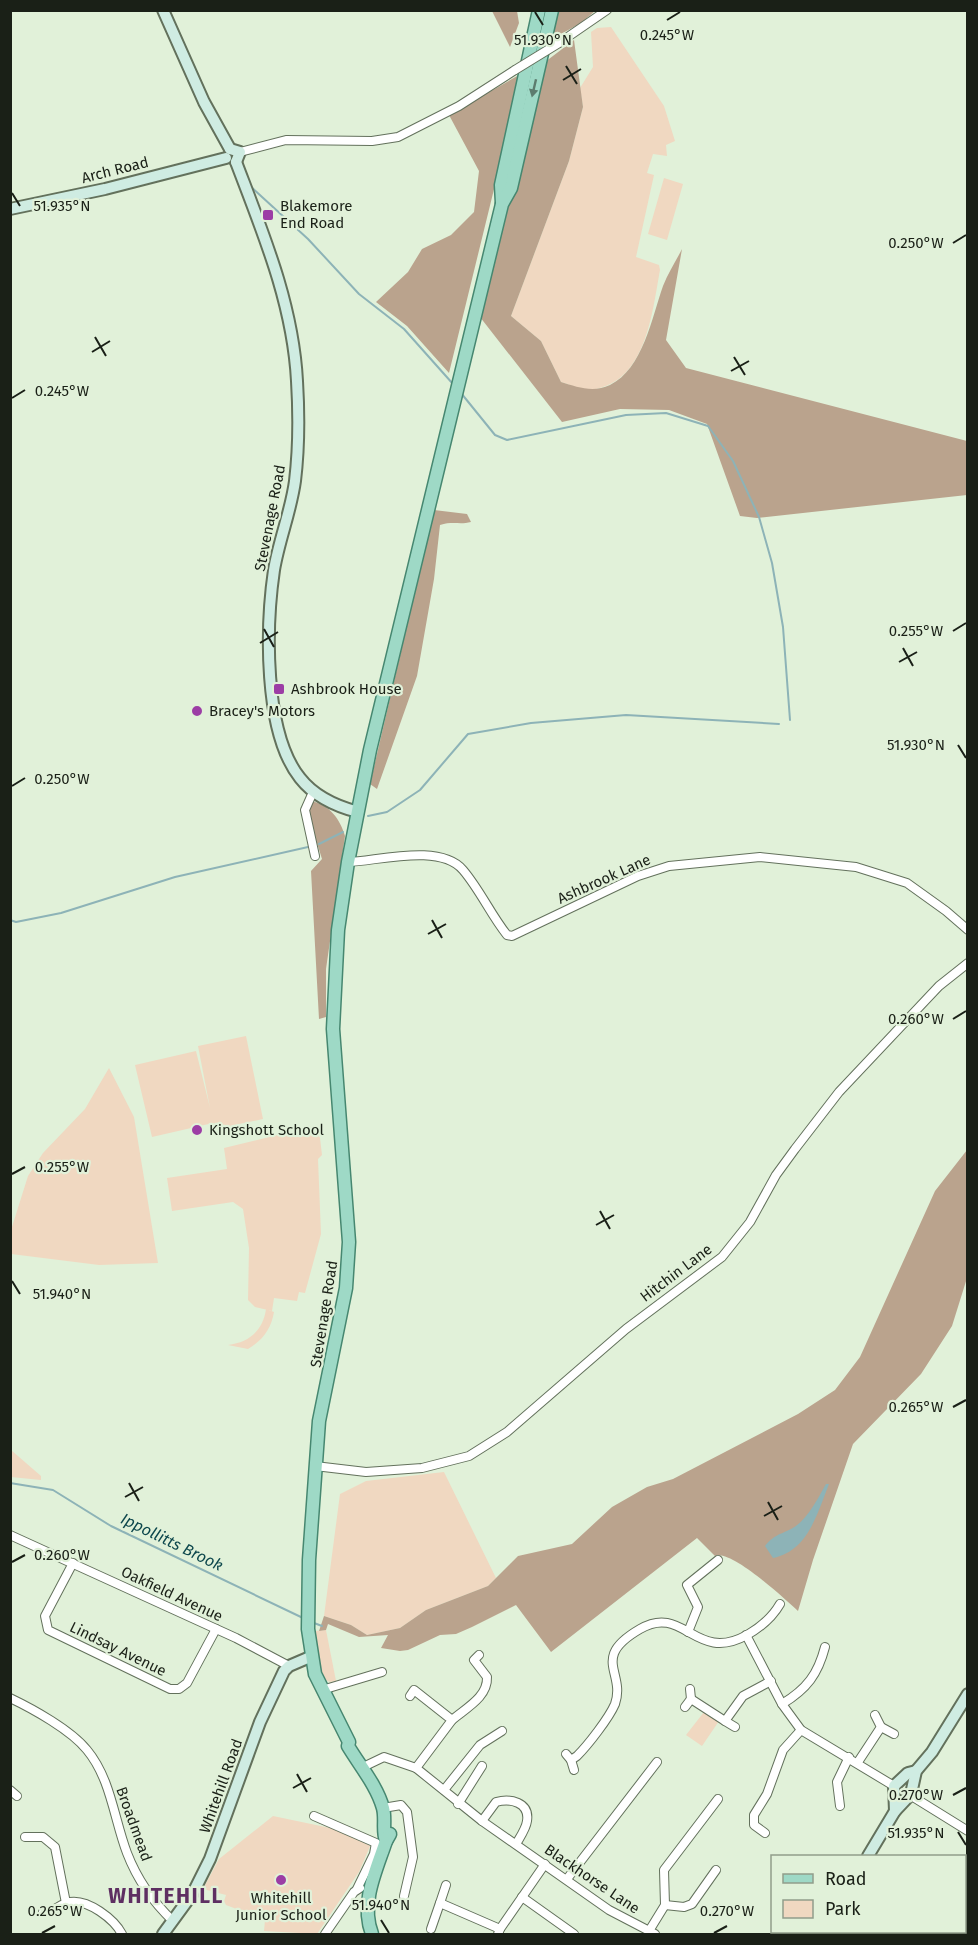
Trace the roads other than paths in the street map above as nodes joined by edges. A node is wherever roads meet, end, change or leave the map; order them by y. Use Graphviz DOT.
graph roads {
  1 [pos="163,10"];
  2 [pos="538,10"];
  3 [pos="552,10"];
  4 [pos="607,10"];
  5 [pos="233,155"];
  6 [pos="502,204"];
  7 [pos="10,209"];
  8 [pos="313,792"];
  9 [pos="358,812"];
  10 [pos="315,856"];
  11 [pos="348,862"];
  12 [pos="968,930"];
  13 [pos="968,963"];
  14 [pos="315,1466"];
  15 [pos="10,1535"];
  16 [pos="718,1560"];
  17 [pos="73,1563"];
  18 [pos="780,1604"];
  19 [pos="216,1629"];
  20 [pos="688,1632"];
  21 [pos="747,1635"];
  22 [pos="825,1647"];
  23 [pos="310,1657"];
  24 [pos="474,1660"];
  25 [pos="289,1666"];
  26 [pos="382,1672"];
  27 [pos="771,1681"];
  28 [pos="690,1689"];
  29 [pos="322,1690"];
  30 [pos="414,1690"];
  31 [pos="968,1694"];
  32 [pos="10,1698"];
  33 [pos="691,1699"];
  34 [pos="782,1704"];
  35 [pos="685,1707"];
  36 [pos="875,1715"];
  37 [pos="452,1720"];
  38 [pos="725,1721"];
  39 [pos="735,1727"];
  40 [pos="881,1727"];
  41 [pos="801,1730"];
  42 [pos="502,1731"];
  43 [pos="894,1734"];
  44 [pos="849,1757"];
  45 [pos="657,1762"];
  46 [pos="858,1762"];
  47 [pos="365,1766"];
  48 [pos="482,1766"];
  49 [pos="416,1768"];
  50 [pos="574,1770"];
  51 [pos="10,1790"];
  52 [pos="444,1790"];
  53 [pos="903,1791"];
  54 [pos="17,1796"];
  55 [pos="718,1799"];
  56 [pos="458,1804"];
  57 [pos="840,1806"];
  58 [pos="387,1807"];
  59 [pos="314,1816"];
  60 [pos="482,1821"];
  61 [pos="968,1831"];
  62 [pos="765,1833"];
  63 [pos="25,1837"];
  64 [pos="516,1844"];
  65 [pos="869,1855"];
  66 [pos="545,1864"];
  67 [pos="716,1870"];
  68 [pos="567,1879"];
  69 [pos="446,1885"];
  70 [pos="371,1888"];
  71 [pos="357,1889"];
  72 [pos="404,1896"];
  73 [pos="522,1897"];
  74 [pos="66,1903"];
  75 [pos="440,1903"];
  76 [pos="665,1905"];
  77 [pos="43,1912"];
  78 [pos="172,1921"];
  79 [pos="430,1929"];
  80 [pos="499,1932"];
  81 [pos="652,1933"];
  82 [pos="122,1935"];
  83 [pos="164,1935"];
  84 [pos="325,1935"];
  85 [pos="372,1935"];
  86 [pos="574,1935"];
  1 -- 5 [label="street, Stevenage Road"];
  2 -- 6 [label="main road"];
  3 -- 6 [label="main road, one-way"];
  4 -- 5 [label="street, bridge"];
  5 -- 7 [label="street, Arch Road"];
  5 -- 8 [label="street, Stevenage Road"];
  6 -- 9 [label="main road, Stevenage Road"];
  8 -- 9 [label="street, Stevenage Road"];
  8 -- 10 [label="street"];
  9 -- 11 [label="main road, Stevenage Road"];
  11 -- 12 [label="street, Ashbrook Lane"];
  11 -- 14 [label="main road, Stevenage Road"];
  13 -- 14 [label="street, Hitchin Lane"];
  14 -- 23 [label="main road, Stevenage Road"];
  15 -- 17 [label="street, Oakfield Avenue"];
  16 -- 20 [label="street"];
  17 -- 19 [label="street, Oakfield Avenue"];
  17 -- 19 [label="street, Lindsay Avenue"];
  18 -- 21 [label="street"];
  19 -- 25 [label="street, Oakfield Avenue"];
  20 -- 21 [label="street"];
  20 -- 50 [label="street"];
  21 -- 27 [label="street"];
  22 -- 34 [label="street"];
  23 -- 25 [label="street"];
  23 -- 29 [label="main road, Stevenage Road"];
  24 -- 37 [label="street"];
  25 -- 78 [label="street, Whitehill Road"];
  26 -- 29 [label="street"];
  27 -- 34 [label="street"];
  27 -- 38 [label="street"];
  28 -- 33 [label="street"];
  29 -- 47 [label="main road, Stevenage Road"];
  30 -- 37 [label="street"];
  31 -- 53 [label="street"];
  32 -- 78 [label="street, Broadmead"];
  33 -- 35 [label="street"];
  33 -- 38 [label="street"];
  34 -- 41 [label="street"];
  36 -- 40 [label="street"];
  37 -- 49 [label="street"];
  38 -- 39 [label="street"];
  40 -- 43 [label="street"];
  40 -- 46 [label="street"];
  41 -- 44 [label="street"];
  41 -- 62 [label="street"];
  42 -- 52 [label="street"];
  44 -- 46 [label="street"];
  44 -- 57 [label="street"];
  45 -- 68 [label="street"];
  46 -- 53 [label="street"];
  47 -- 49 [label="street, Blackhorse Lane"];
  47 -- 58 [label="main road, Stevenage Road"];
  48 -- 56 [label="street"];
  49 -- 52 [label="street, Blackhorse Lane"];
  51 -- 54 [label="street"];
  52 -- 56 [label="street, Blackhorse Lane"];
  53 -- 61 [label="street"];
  53 -- 65 [label="street"];
  55 -- 76 [label="street"];
  56 -- 60 [label="street, Blackhorse Lane"];
  58 -- 70 [label="main road"];
  58 -- 72 [label="street"];
  59 -- 71 [label="street"];
  60 -- 64 [label="street, Blackhorse Lane"];
  60 -- 64 [label="street"];
  63 -- 74 [label="street"];
  64 -- 66 [label="street, Blackhorse Lane"];
  66 -- 68 [label="street, Blackhorse Lane"];
  66 -- 73 [label="street"];
  67 -- 76 [label="street"];
  68 -- 81 [label="street, Blackhorse Lane"];
  69 -- 75 [label="street"];
  70 -- 71 [label="street"];
  70 -- 85 [label="main road"];
  71 -- 84 [label="street"];
  73 -- 80 [label="street"];
  73 -- 86 [label="street"];
  74 -- 77 [label="street"];
  74 -- 82 [label="street"];
  75 -- 79 [label="street"];
  75 -- 80 [label="street"];
  76 -- 81 [label="street"];
  78 -- 83 [label="street, Whitehill Road"];
}
